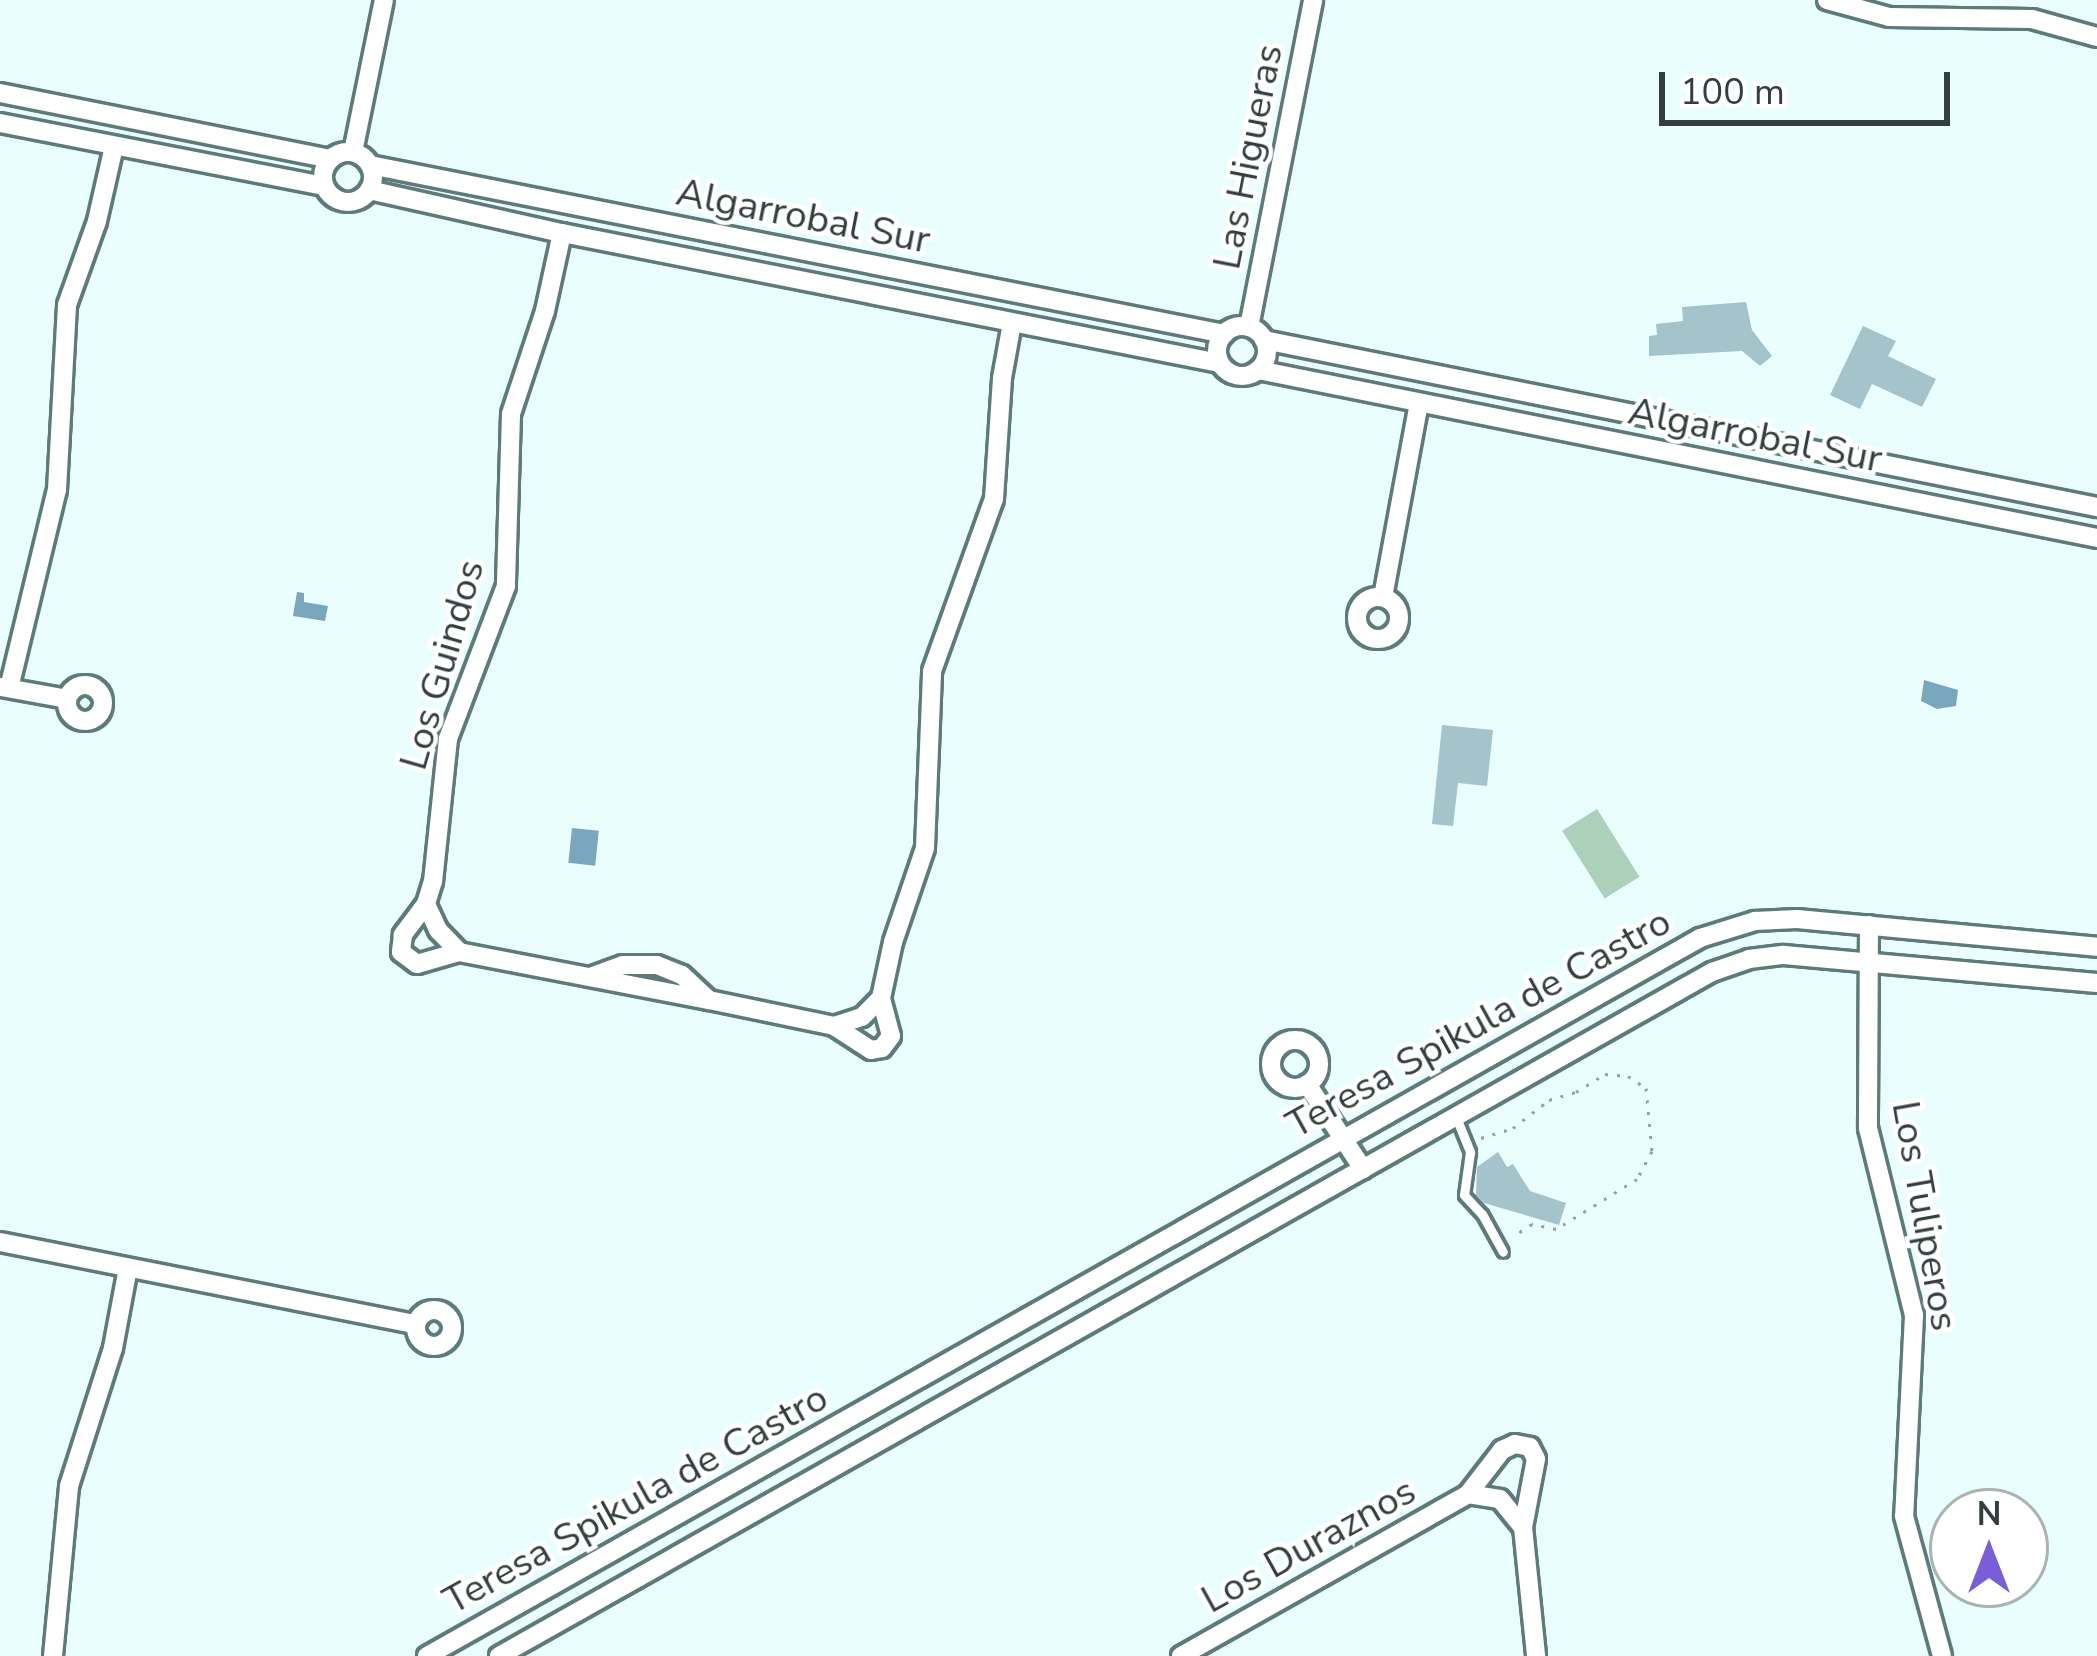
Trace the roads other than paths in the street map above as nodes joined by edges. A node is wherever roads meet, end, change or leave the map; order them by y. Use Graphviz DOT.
graph roads {
  1 [pos="383,0"];
  2 [pos="1313,0"];
  3 [pos="1827,0"];
  4 [pos="2097,37"];
  5 [pos="0,93"];
  6 [pos="0,123"];
  7 [pos="114,146"];
  8 [pos="353,152"];
  9 [pos="330,159"];
  10 [pos="370,165"];
  11 [pos="324,186"];
  12 [pos="369,190"];
  13 [pos="562,233"];
  14 [pos="1012,323"];
  15 [pos="1224,334"];
  16 [pos="1256,334"];
  17 [pos="1219,363"];
  18 [pos="1258,370"];
  19 [pos="1419,403"];
  20 [pos="2097,507"];
  21 [pos="2097,538"];
  22 [pos="1383,597"];
  23 [pos="4,687"];
  24 [pos="67,699"];
  25 [pos="426,904"];
  26 [pos="1869,925"];
  27 [pos="2097,947"];
  28 [pos="459,952"];
  29 [pos="1868,961"];
  30 [pos="2097,983"];
  31 [pos="881,998"];
  32 [pos="834,1026"];
  33 [pos="1307,1084"];
  34 [pos="1456,1117"];
  35 [pos="1343,1137"];
  36 [pos="1363,1169"];
  37 [pos="0,1242"];
  38 [pos="1501,1248"];
  39 [pos="128,1268"];
  40 [pos="416,1324"];
  41 [pos="941,1366"];
  42 [pos="958,1398"];
  43 [pos="1468,1494"];
  44 [pos="1523,1527"];
  45 [pos="53,1656"];
  46 [pos="427,1656"];
  47 [pos="499,1656"];
  48 [pos="1181,1656"];
  49 [pos="1536,1656"];
  50 [pos="1942,1656"];
  1 -- 8 [label="street"];
  2 -- 16 [label="street, Las Higueras"];
  3 -- 4 [label="street"];
  5 -- 9 [label="street"];
  6 -- 7 [label="street"];
  7 -- 11 [label="street"];
  7 -- 23 [label="street"];
  8 -- 9 [label="street"];
  8 -- 10 [label="street"];
  9 -- 11 [label="street"];
  10 -- 12 [label="street"];
  10 -- 15 [label="street, Algarrobal Sur"];
  11 -- 12 [label="street"];
  12 -- 13 [label="street, Algarrobal Sur"];
  13 -- 14 [label="street, Algarrobal Sur"];
  13 -- 25 [label="street, Los Guindos"];
  14 -- 17 [label="street, Algarrobal Sur"];
  14 -- 31 [label="street, Los Guindos"];
  15 -- 16 [label="street"];
  15 -- 17 [label="street"];
  16 -- 18 [label="street"];
  16 -- 20 [label="street, Algarrobal Sur"];
  17 -- 18 [label="street"];
  18 -- 19 [label="street, Algarrobal Sur"];
  19 -- 21 [label="street, Algarrobal Sur"];
  19 -- 22 [label="street"];
  23 -- 24 [label="street"];
  25 -- 28 [label="street"];
  25 -- 28 [label="street, Los Guindos"];
  26 -- 27 [label="street, Teresa Spikula de Castro"];
  26 -- 29 [label="street, Los Tuliperos"];
  26 -- 35 [label="street, Teresa Spikula de Castro"];
  28 -- 32 [label="street, Los Guindos"];
  29 -- 30 [label="street, Teresa Spikula de Castro"];
  29 -- 34 [label="street, Teresa Spikula de Castro"];
  29 -- 50 [label="street, Los Tuliperos"];
  31 -- 32 [label="street"];
  31 -- 32 [label="street, Los Guindos"];
  33 -- 35 [label="street"];
  34 -- 36 [label="street, Teresa Spikula de Castro"];
  34 -- 38 [label="lane"];
  35 -- 36 [label="street"];
  35 -- 41 [label="street, Teresa Spikula de Castro"];
  36 -- 42 [label="street, Teresa Spikula de Castro"];
  37 -- 39 [label="street"];
  39 -- 40 [label="street"];
  39 -- 45 [label="street"];
  41 -- 42 [label="street"];
  41 -- 46 [label="street, Teresa Spikula de Castro"];
  42 -- 47 [label="street, Teresa Spikula de Castro"];
  43 -- 44 [label="street, Los Duraznos"];
  43 -- 44 [label="street, Los Duraznos"];
  43 -- 48 [label="street, Los Duraznos"];
  44 -- 49 [label="street, Los Duraznos"];
}
